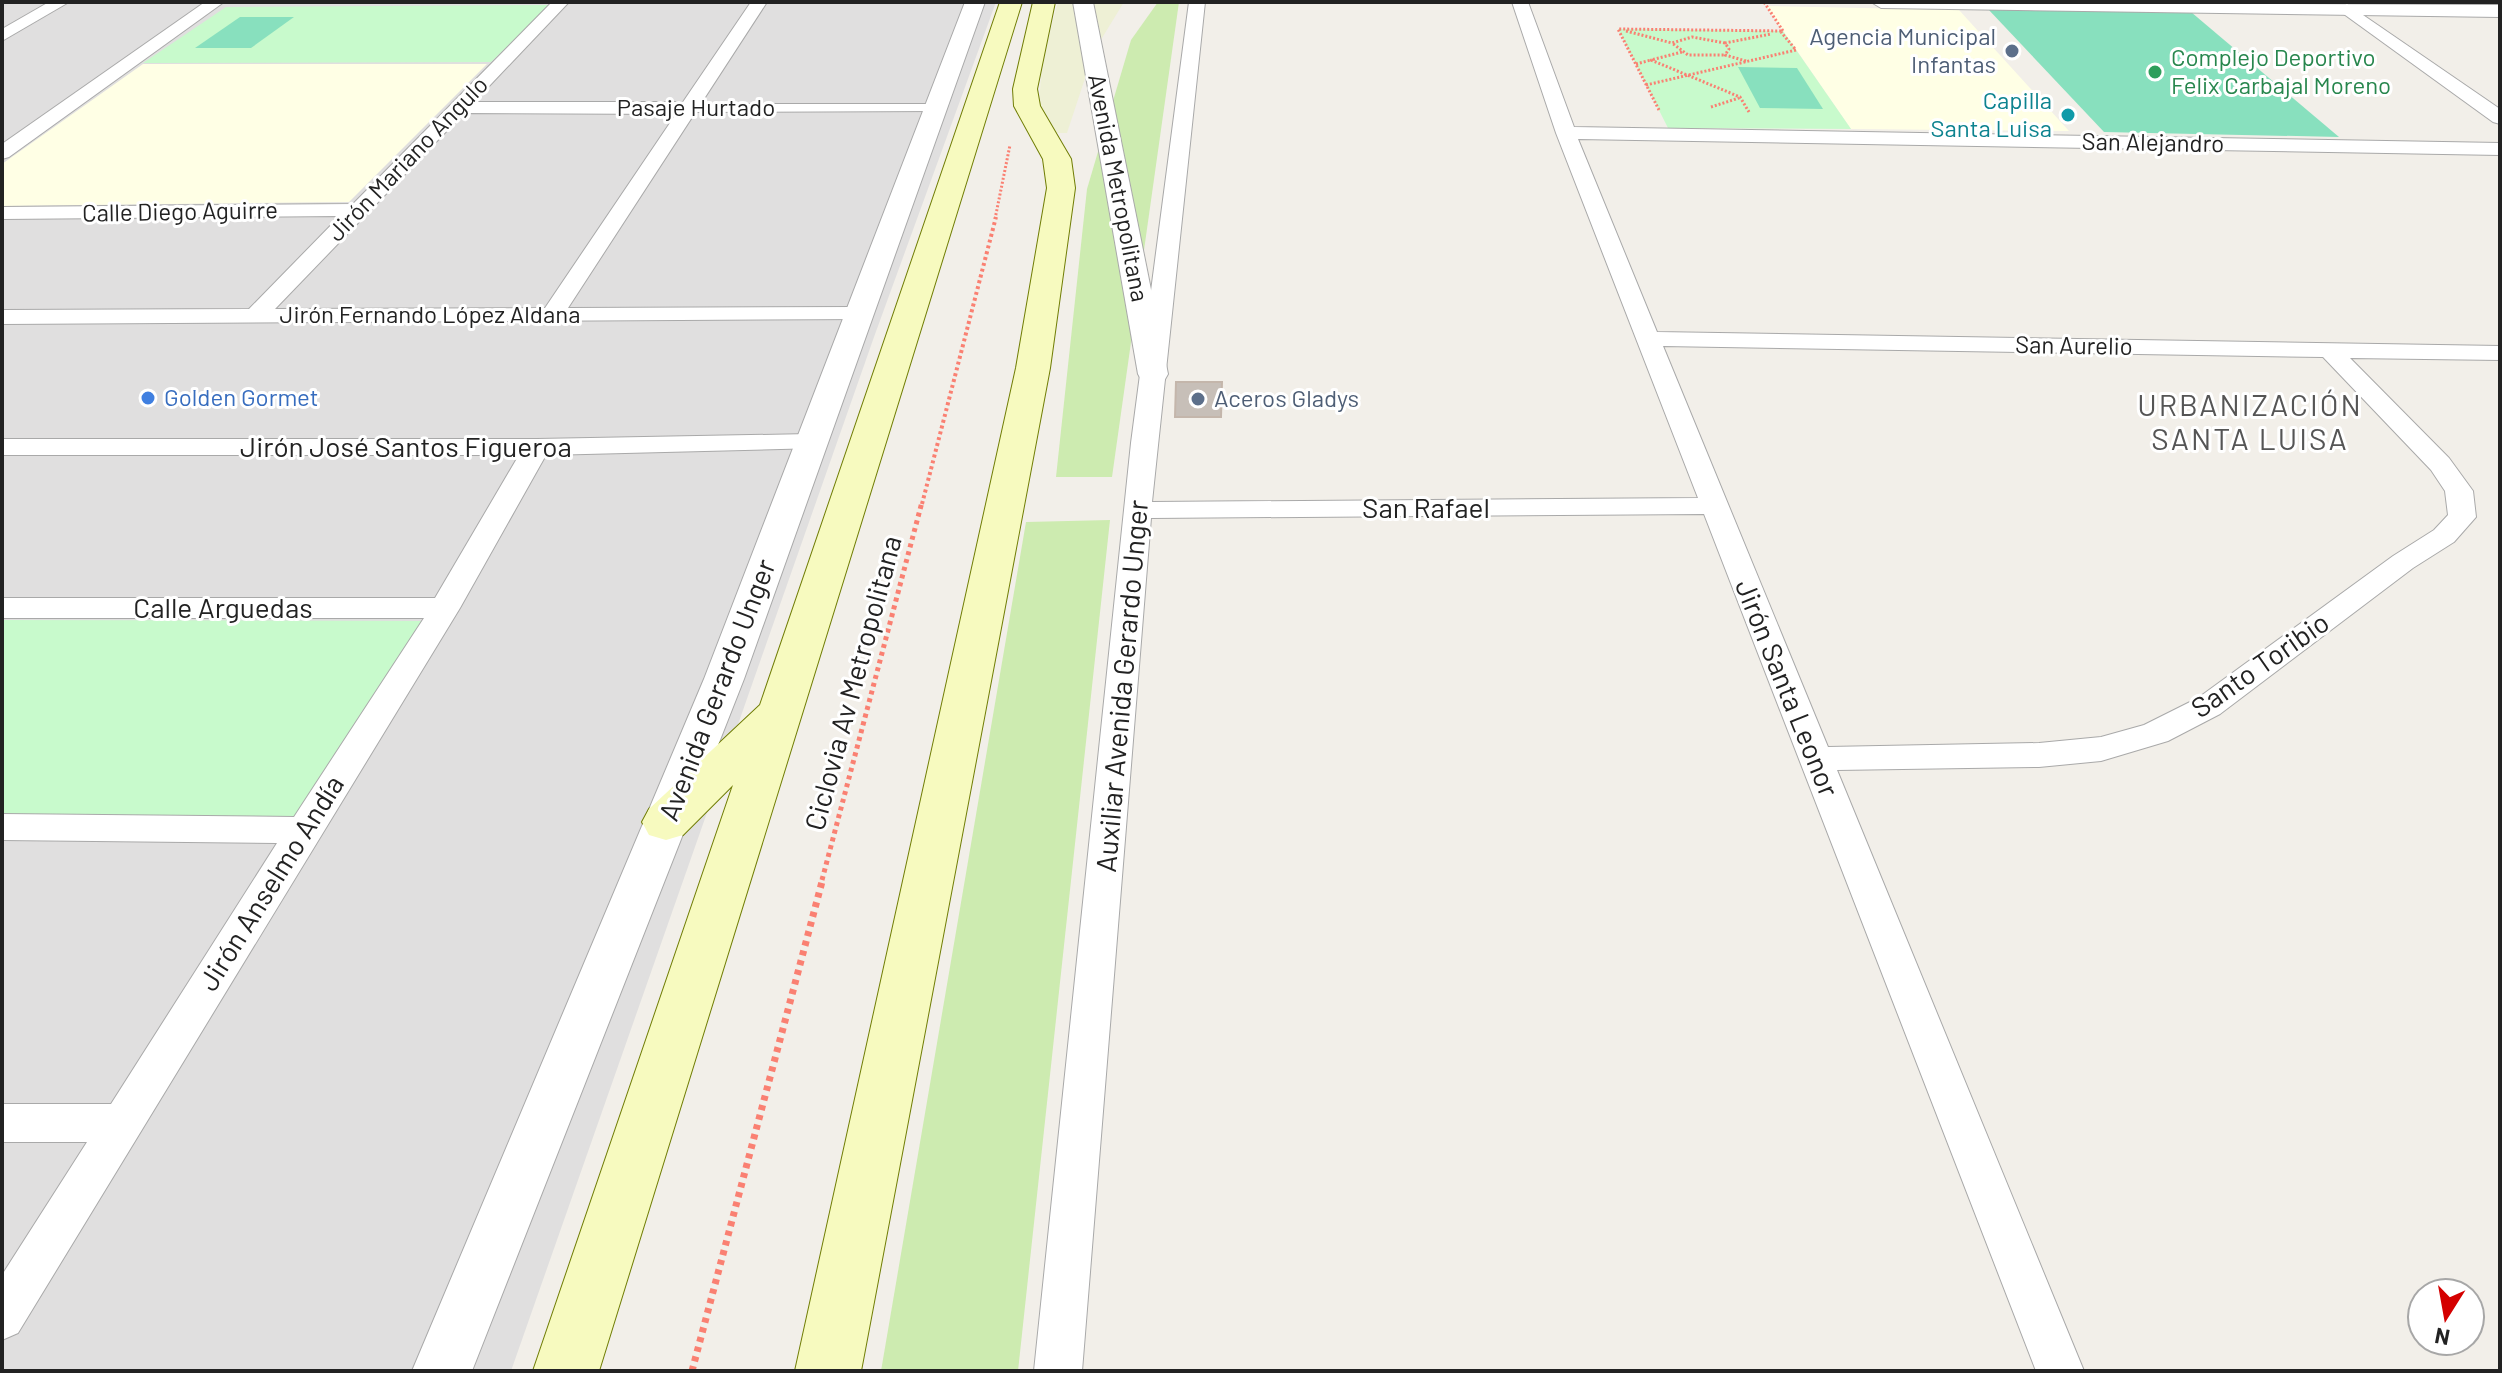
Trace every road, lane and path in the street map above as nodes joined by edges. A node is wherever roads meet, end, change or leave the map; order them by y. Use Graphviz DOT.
graph roads {
  1 [pos="61,2"];
  2 [pos="216,2"];
  3 [pos="561,2"];
  4 [pos="759,2"];
  5 [pos="975,2"];
  6 [pos="1011,2"];
  7 [pos="1044,2"];
  8 [pos="1083,2"];
  9 [pos="1197,2"];
  10 [pos="1520,2"];
  11 [pos="1764,2"];
  12 [pos="1881,2"];
  13 [pos="1898,2"];
  14 [pos="2347,9"];
  15 [pos="2500,11"];
  16 [pos="1618,29"];
  17 [pos="1783,31"];
  18 [pos="2,36"];
  19 [pos="1672,43"];
  20 [pos="1725,43"];
  21 [pos="1682,52"];
  22 [pos="1725,55"];
  23 [pos="1651,60"];
  24 [pos="1746,61"];
  25 [pos="1636,64"];
  26 [pos="1688,75"];
  27 [pos="1646,85"];
  28 [pos="458,107"];
  29 [pos="688,108"];
  30 [pos="933,108"];
  31 [pos="2500,118"];
  32 [pos="1566,133"];
  33 [pos="1673,135"];
  34 [pos="1763,137"];
  35 [pos="1010,140"];
  36 [pos="2500,149"];
  37 [pos="2,153"];
  38 [pos="358,210"];
  39 [pos="2,213"];
  40 [pos="553,313"];
  41 [pos="859,314"];
  42 [pos="255,316"];
  43 [pos="2,317"];
  44 [pos="1648,339"];
  45 [pos="2329,350"];
  46 [pos="2500,353"];
  47 [pos="1153,374"];
  48 [pos="810,442"];
  49 [pos="2,447"];
  50 [pos="537,447"];
  51 [pos="1714,506"];
  52 [pos="1138,510"];
  53 [pos="2,608"];
  54 [pos="445,608"];
  55 [pos="781,711"];
  56 [pos="1815,759"];
  57 [pos="666,822"];
  58 [pos="2,827"];
  59 [pos="304,830"];
  60 [pos="2,1123"];
  61 [pos="124,1123"];
  62 [pos="2,1317"];
  63 [pos="442,1371"];
  64 [pos="566,1371"];
  65 [pos="692,1371"];
  66 [pos="828,1371"];
  67 [pos="1058,1371"];
  68 [pos="2060,1371"];
  1 -- 18 [label="street"];
  2 -- 37 [label="street"];
  3 -- 28 [label="street, Jirón Mariano Angulo"];
  4 -- 29 [label="street"];
  5 -- 30 [label="street, Avenida Gerardo Unger"];
  6 -- 55 [label="main road"];
  7 -- 66 [label="main road"];
  8 -- 47 [label="street, Avenida Metropolitana"];
  9 -- 47 [label="street, Auxiliar Avenida Gerardo Unger"];
  10 -- 32 [label="street, Jirón Santa Leonor"];
  11 -- 17 [label="path"];
  12 -- 13 [label="street"];
  13 -- 14 [label="street"];
  14 -- 15 [label="street"];
  14 -- 31 [label="street"];
  16 -- 17 [label="path"];
  16 -- 19 [label="path"];
  16 -- 25 [label="path"];
  17 -- 20 [label="path"];
  17 -- 24 [label="path"];
  19 -- 20 [label="path"];
  19 -- 21 [label="path"];
  20 -- 22 [label="path"];
  21 -- 22 [label="path"];
  21 -- 23 [label="path"];
  22 -- 24 [label="path"];
  23 -- 25 [label="path"];
  23 -- 26 [label="path"];
  24 -- 26 [label="path"];
  25 -- 27 [label="path"];
  26 -- 27 [label="path"];
  26 -- 34 [label="path"];
  27 -- 33 [label="path"];
  28 -- 29 [label="street, Pasaje Hurtado"];
  28 -- 38 [label="street, Jirón Mariano Angulo"];
  29 -- 30 [label="street, Pasaje Hurtado"];
  29 -- 40 [label="street"];
  30 -- 41 [label="street, Avenida Gerardo Unger"];
  32 -- 33 [label="street, San Alejandro"];
  32 -- 44 [label="street, Jirón Santa Leonor"];
  33 -- 34 [label="street, San Alejandro"];
  34 -- 36 [label="street, San Alejandro"];
  35 -- 65 [label="path, Ciclovia Av Metropolitana"];
  38 -- 39 [label="street, Calle Diego Aguirre"];
  38 -- 42 [label="street, Jirón Mariano Angulo"];
  40 -- 41 [label="street, Jirón Fernando López Aldana"];
  40 -- 42 [label="street, Jirón Fernando López Aldana"];
  41 -- 48 [label="street, Avenida Gerardo Unger"];
  42 -- 43 [label="street, Jirón Fernando López Aldana"];
  44 -- 45 [label="street, San Aurelio"];
  44 -- 51 [label="street, Jirón Santa Leonor"];
  45 -- 46 [label="street, San Aurelio"];
  45 -- 56 [label="street, Santo Toribio"];
  47 -- 52 [label="street, Auxiliar Avenida Gerardo Unger"];
  48 -- 50 [label="street, Jirón José Santos Figueroa"];
  48 -- 57 [label="street, Avenida Gerardo Unger"];
  49 -- 50 [label="street, Jirón José Santos Figueroa"];
  50 -- 54 [label="street, Jirón Anselmo Andía"];
  51 -- 52 [label="street, San Rafael"];
  51 -- 56 [label="street, Jirón Santa Leonor"];
  52 -- 67 [label="street, Auxiliar Avenida Gerardo Unger"];
  53 -- 54 [label="street, Calle Arguedas"];
  54 -- 59 [label="street, Jirón Anselmo Andía"];
  55 -- 57 [label="main road"];
  55 -- 64 [label="main road"];
  56 -- 68 [label="street, Jirón Santa Leonor"];
  57 -- 63 [label="street, Avenida Gerardo Unger"];
  58 -- 59 [label="street"];
  59 -- 61 [label="street, Jirón Anselmo Andía"];
  60 -- 61 [label="street"];
  61 -- 62 [label="street, Jirón Anselmo Andía"];
}
